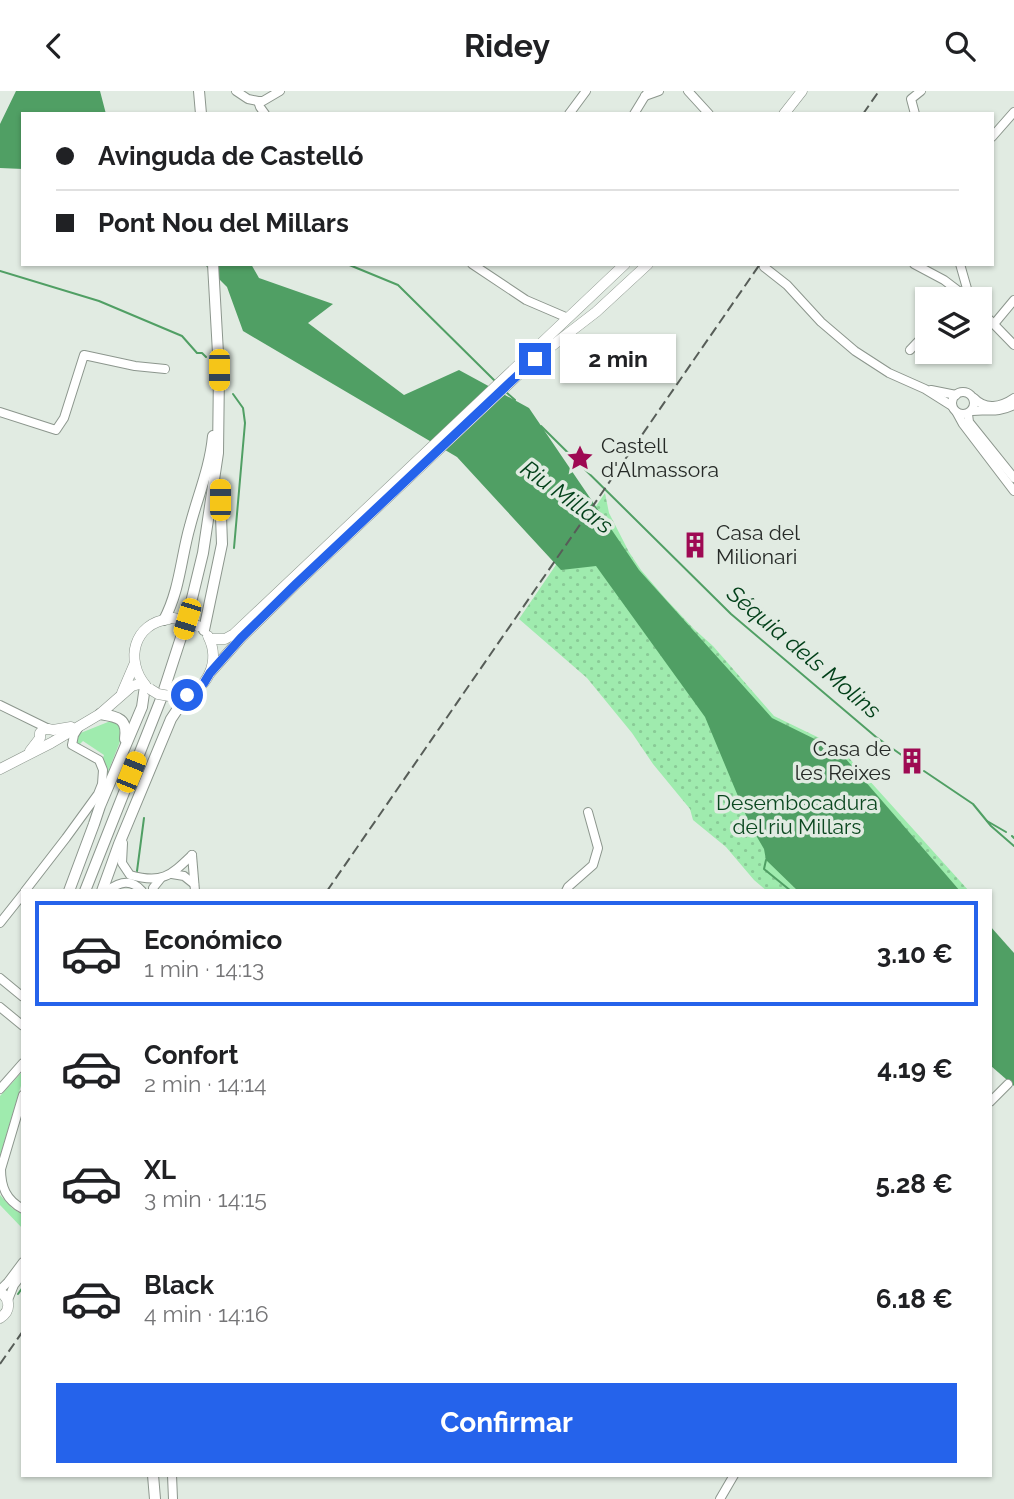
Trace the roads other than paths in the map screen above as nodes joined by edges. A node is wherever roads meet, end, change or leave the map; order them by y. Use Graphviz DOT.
graph roads {
  1 [pos="199,91"];
  2 [pos="236,91"];
  3 [pos="280,91"];
  4 [pos="586,91"];
  5 [pos="659,91"];
  6 [pos="680,91"];
  7 [pos="794,91"];
  8 [pos="803,91"];
  9 [pos="920,91"];
  10 [pos="647,93"];
  11 [pos="690,93"];
  12 [pos="258,101"];
  13 [pos="201,112"];
  14 [pos="264,112"];
  15 [pos="570,112"];
  16 [pos="635,112"];
  17 [pos="707,112"];
  18 [pos="782,112"];
  19 [pos="782,112"];
  20 [pos="914,112"];
  21 [pos="1014,112"];
  22 [pos="994,135"];
  23 [pos="213,266"];
  24 [pos="475,266"];
  25 [pos="623,266"];
  26 [pos="631,266"];
  27 [pos="647,266"];
  28 [pos="918,266"];
  29 [pos="960,266"];
  30 [pos="764,267"];
  31 [pos="952,287"];
  32 [pos="963,287"];
  33 [pos="1014,300"];
  34 [pos="568,318"];
  35 [pos="994,324"];
  36 [pos="915,345"];
  37 [pos="1014,345"];
  38 [pos="910,350"];
  39 [pos="532,356"];
  40 [pos="164,369"];
  41 [pos="926,389"];
  42 [pos="956,395"];
  43 [pos="974,398"];
  44 [pos="1014,398"];
  45 [pos="1014,405"];
  46 [pos="954,409"];
  47 [pos="220,411"];
  48 [pos="0,412"];
  49 [pos="970,412"];
  50 [pos="218,453"];
  51 [pos="1014,478"];
  52 [pos="1014,491"];
  53 [pos="356,522"];
  54 [pos="169,619"];
  55 [pos="204,632"];
  56 [pos="134,664"];
  57 [pos="210,673"];
  58 [pos="146,686"];
  59 [pos="121,695"];
  60 [pos="187,695"];
  61 [pos="0,705"];
  62 [pos="100,714"];
  63 [pos="80,725"];
  64 [pos="47,736"];
  65 [pos="118,762"];
  66 [pos="0,769"];
  67 [pos="589,812"];
  68 [pos="130,820"];
  69 [pos="172,874"];
  70 [pos="160,878"];
  71 [pos="195,887"];
  72 [pos="26,889"];
  73 [pos="68,889"];
  74 [pos="86,889"];
  75 [pos="105,889"];
  76 [pos="107,889"];
  77 [pos="140,889"];
  78 [pos="153,889"];
  79 [pos="567,889"];
  80 [pos="21,896"];
  81 [pos="0,923"];
  82 [pos="0,978"];
  83 [pos="21,995"];
  84 [pos="0,1007"];
  85 [pos="18,1019"];
  86 [pos="21,1065"];
  87 [pos="1008,1084"];
  88 [pos="0,1089"];
  89 [pos="992,1101"];
  90 [pos="21,1102"];
  91 [pos="21,1208"];
  92 [pos="21,1265"];
  93 [pos="21,1276"];
  94 [pos="3,1294"];
  95 [pos="0,1318"];
  96 [pos="153,1477"];
  97 [pos="172,1477"];
  98 [pos="733,1477"];
  99 [pos="155,1499"];
  100 [pos="173,1499"];
  101 [pos="720,1499"];
  1 -- 13 [label="highway"];
  2 -- 12 [label="street"];
  3 -- 12 [label="street"];
  4 -- 15 [label="street"];
  5 -- 10 [label="street"];
  6 -- 11 [label="street"];
  7 -- 18 [label="main road"];
  8 -- 19 [label="main road"];
  9 -- 20 [label="street"];
  10 -- 16 [label="street"];
  11 -- 17 [label="street"];
  12 -- 14 [label="street"];
  21 -- 22 [label="street"];
  23 -- 47 [label="highway"];
  24 -- 34 [label="street"];
  25 -- 34 [label="main road"];
  26 -- 39 [label="main road"];
  27 -- 39 [label="main road"];
  28 -- 31 [label="street"];
  29 -- 32 [label="street"];
  30 -- 41 [label="street"];
  33 -- 35 [label="street"];
  34 -- 39 [label="main road"];
  35 -- 37 [label="street"];
  36 -- 38 [label="street"];
  39 -- 53 [label="main road"];
  40 -- 48 [label="street"];
  41 -- 42 [label="street"];
  41 -- 46 [label="street"];
  42 -- 43 [label="street"];
  42 -- 46 [label="street"];
  43 -- 44 [label="street"];
  43 -- 49 [label="street"];
  45 -- 49 [label="street"];
  46 -- 49 [label="street"];
  46 -- 52 [label="street"];
  47 -- 50 [label="highway"];
  47 -- 54 [label="highway"];
  49 -- 51 [label="street"];
  50 -- 55 [label="highway"];
  50 -- 74 [label="highway"];
  53 -- 55 [label="main road"];
  53 -- 57 [label="main road"];
  54 -- 55 [label="main road, bridge"];
  54 -- 56 [label="main road"];
  55 -- 57 [label="main road"];
  56 -- 58 [label="main road"];
  56 -- 59 [label="main road"];
  57 -- 60 [label="main road"];
  58 -- 59 [label="main road"];
  58 -- 60 [label="main road, bridge"];
  58 -- 65 [label="highway"];
  59 -- 62 [label="main road"];
  60 -- 68 [label="highway"];
  61 -- 64 [label="street"];
  62 -- 63 [label="main road"];
  62 -- 65 [label="highway"];
  63 -- 64 [label="main road"];
  63 -- 72 [label="street"];
  64 -- 66 [label="main road"];
  65 -- 73 [label="highway"];
  67 -- 79 [label="street"];
  68 -- 70 [label="street"];
  68 -- 75 [label="highway"];
  69 -- 70 [label="street"];
  69 -- 71 [label="street"];
  69 -- 71 [label="street"];
  70 -- 78 [label="street"];
  76 -- 77 [label="street"];
  80 -- 81 [label="street"];
  82 -- 83 [label="street"];
  84 -- 85 [label="street"];
  86 -- 88 [label="street"];
  87 -- 89 [label="street"];
  90 -- 91 [label="street"];
  92 -- 94 [label="street"];
  93 -- 94 [label="street"];
  94 -- 95 [label="main road"];
  96 -- 99 [label="highway"];
  97 -- 100 [label="street"];
  98 -- 101 [label="street"];
}
